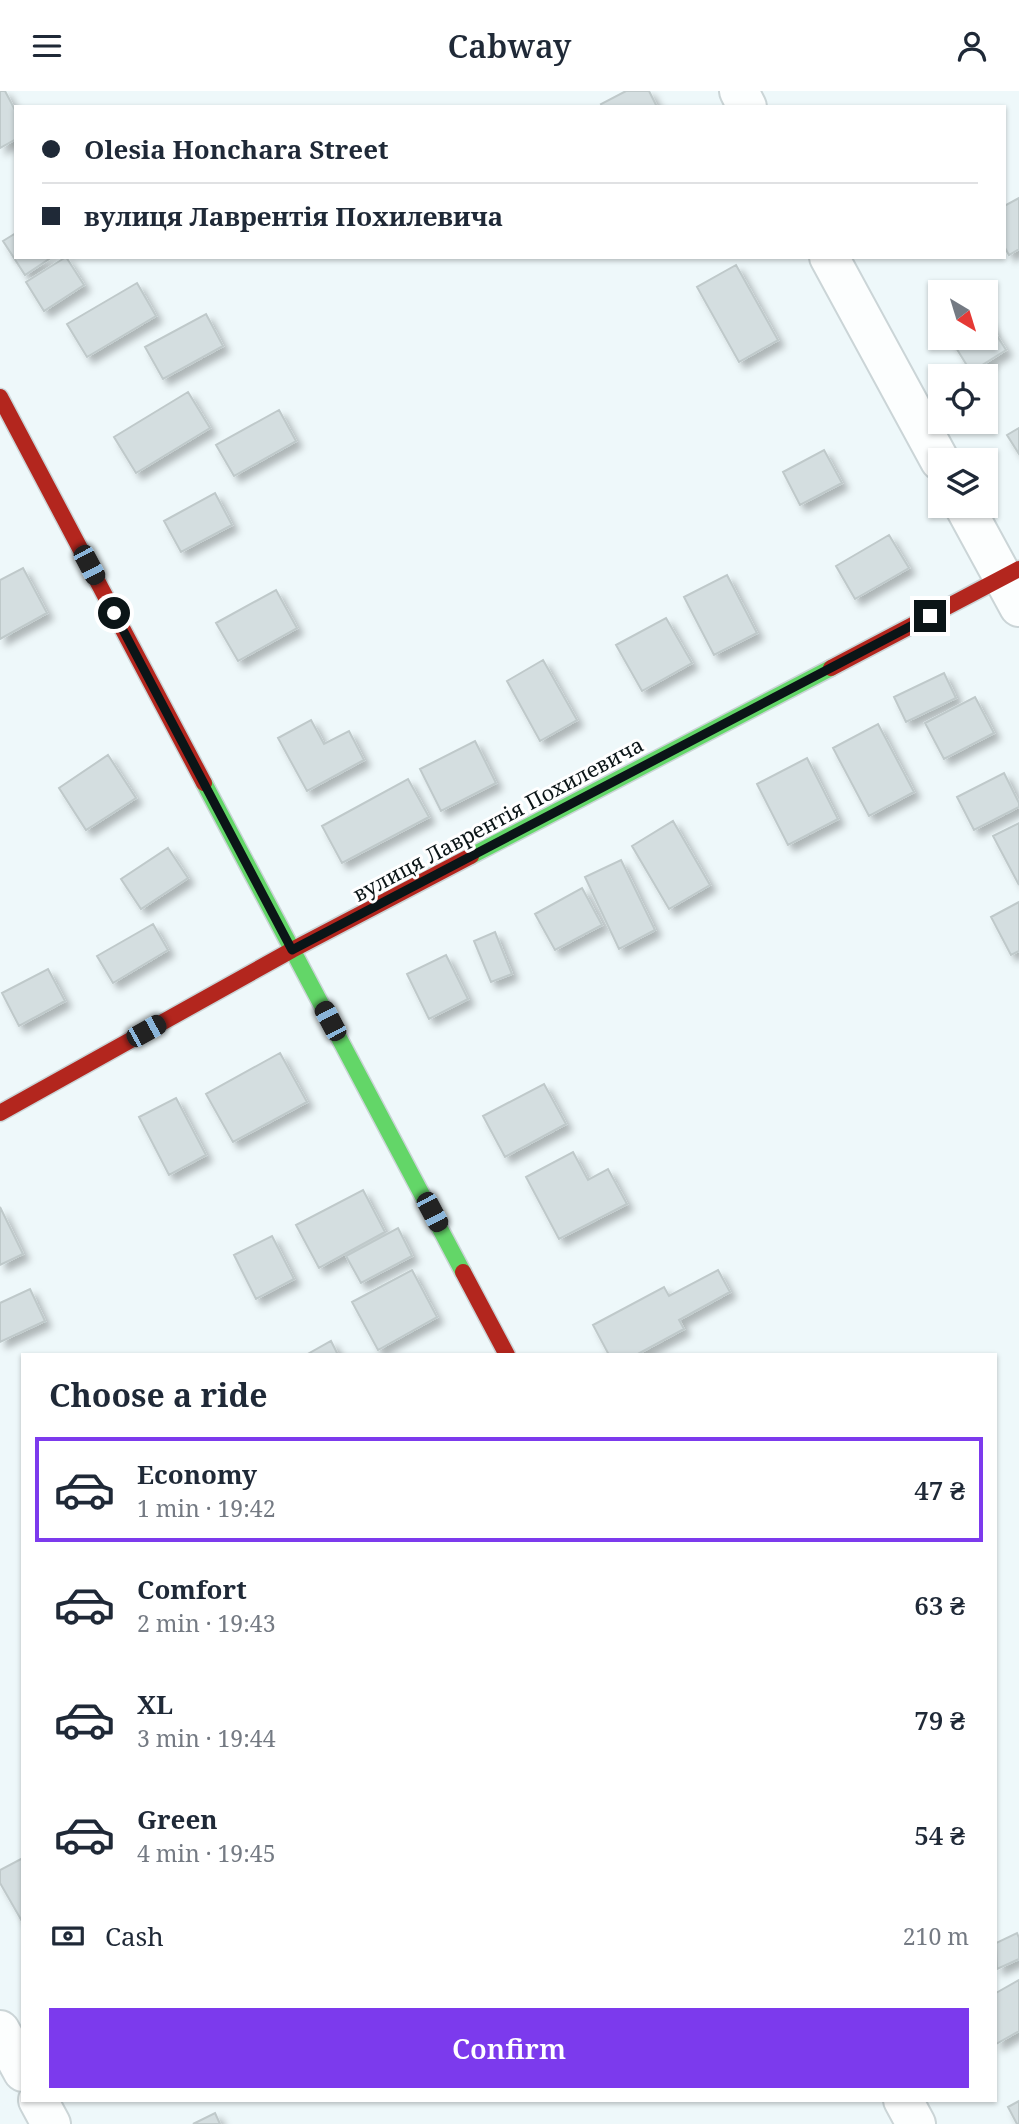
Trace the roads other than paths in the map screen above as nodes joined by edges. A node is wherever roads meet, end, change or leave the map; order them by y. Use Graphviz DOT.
graph roads {
  1 [pos="830,259"];
  2 [pos="0,397"];
  3 [pos="933,448"];
  4 [pos="972,518"];
  5 [pos="1014,585"];
  6 [pos="292,950"];
  7 [pos="0,1113"];
  8 [pos="506,1353"];
  9 [pos="0,2030"];
  10 [pos="21,2068"];
  11 [pos="39,2102"];
  12 [pos="904,2102"];
  13 [pos="51,2124"];
  14 [pos="916,2124"];
  1 -- 3 [label="street"];
  2 -- 6 [label="street"];
  4 -- 5 [label="street"];
  5 -- 6 [label="street, вулиця Лаврентія Похилевича"];
  6 -- 7 [label="street, вулиця Лаврентія Похилевича"];
  6 -- 8 [label="street"];
  9 -- 10 [label="street"];
  11 -- 13 [label="street"];
  12 -- 14 [label="street"];
}
